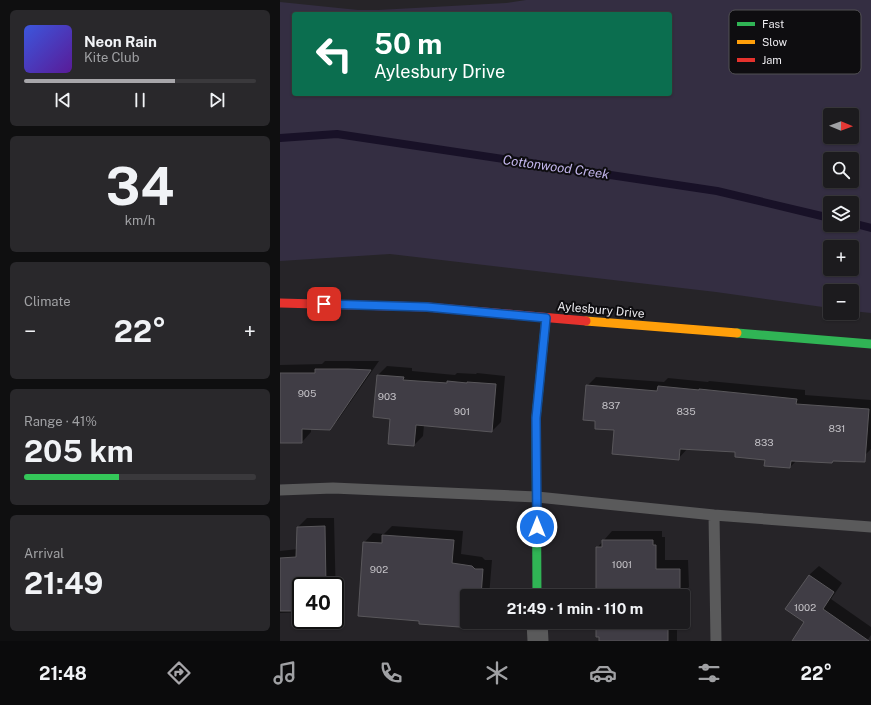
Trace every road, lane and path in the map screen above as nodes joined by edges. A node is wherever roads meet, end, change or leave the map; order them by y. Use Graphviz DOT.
graph roads {
  1 [pos="280,303"];
  2 [pos="546,318"];
  3 [pos="871,344"];
  4 [pos="280,490"];
  5 [pos="537,497"];
  6 [pos="714,515"];
  7 [pos="871,527"];
  8 [pos="537,589"];
  9 [pos="537,629"];
  10 [pos="538,641"];
  11 [pos="716,641"];
  1 -- 2 [label="street, Aylesbury Drive"];
  2 -- 3 [label="street, Aylesbury Drive"];
  2 -- 5 [label="street"];
  4 -- 5 [label="lane"];
  5 -- 6 [label="lane"];
  5 -- 8 [label="street"];
  6 -- 7 [label="lane"];
  6 -- 11 [label="lane"];
  9 -- 10 [label="street"];
}
